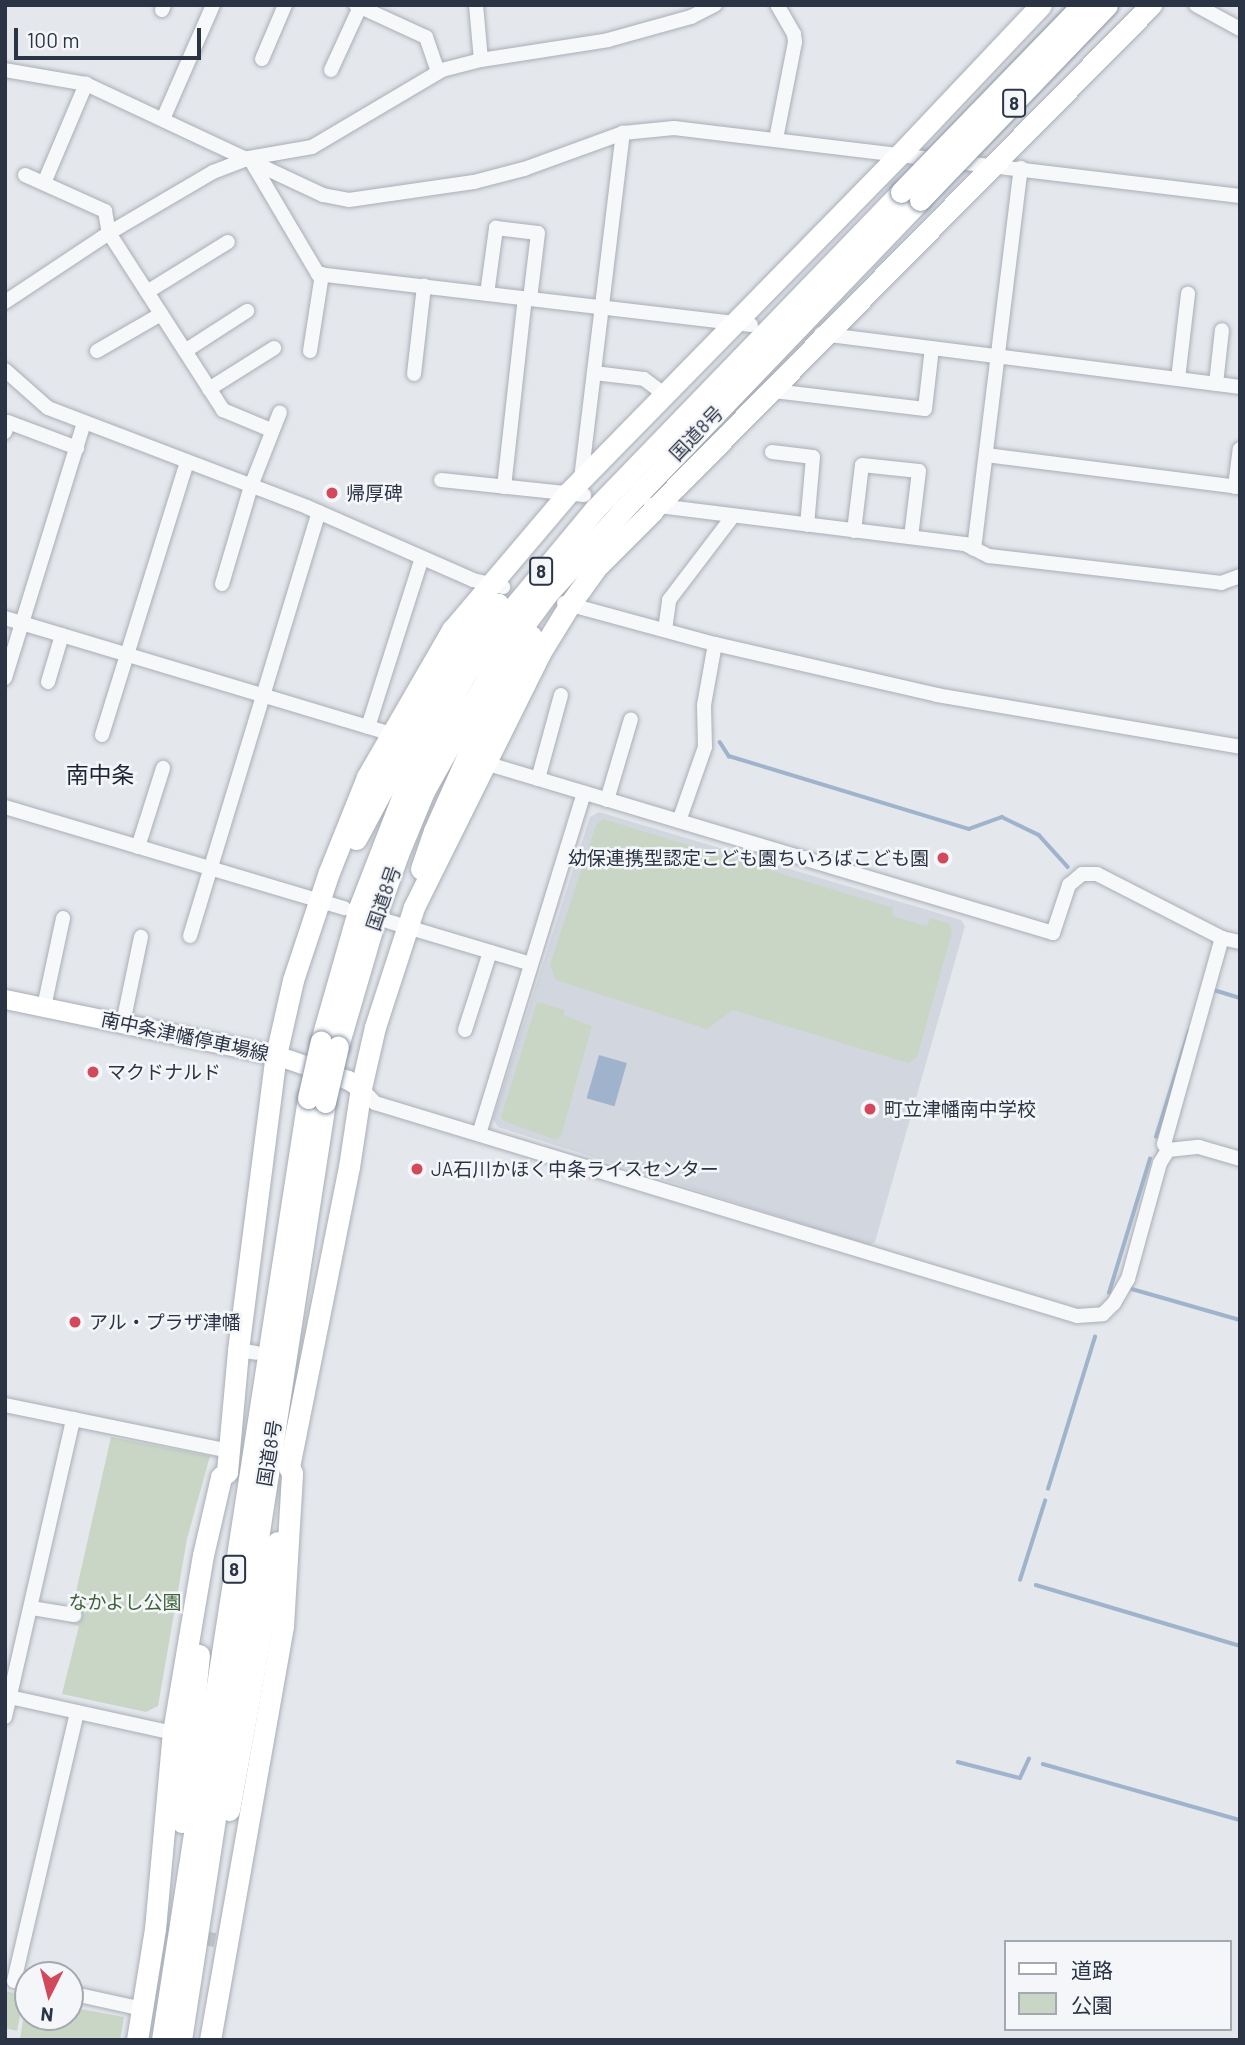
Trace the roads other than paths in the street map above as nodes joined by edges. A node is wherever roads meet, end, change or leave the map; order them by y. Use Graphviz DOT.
graph roads {
  1 [pos="213,5"];
  2 [pos="285,5"];
  3 [pos="476,5"];
  4 [pos="715,5"];
  5 [pos="777,5"];
  6 [pos="1041,5"];
  7 [pos="1082,5"];
  8 [pos="1107,5"];
  9 [pos="1151,5"];
  10 [pos="1196,5"];
  11 [pos="358,6"];
  12 [pos="1240,29"];
  13 [pos="262,59"];
  14 [pos="481,60"];
  15 [pos="5,70"];
  16 [pos="331,70"];
  17 [pos="438,72"];
  18 [pos="86,84"];
  19 [pos="163,119"];
  20 [pos="623,133"];
  21 [pos="776,139"];
  22 [pos="900,154"];
  23 [pos="249,158"];
  24 [pos="995,165"];
  25 [pos="1021,167"];
  26 [pos="25,175"];
  27 [pos="44,183"];
  28 [pos="911,196"];
  29 [pos="1240,196"];
  30 [pos="109,233"];
  31 [pos="228,242"];
  32 [pos="322,274"];
  33 [pos="424,286"];
  34 [pos="147,292"];
  35 [pos="487,293"];
  36 [pos="9,294"];
  37 [pos="1188,294"];
  38 [pos="528,298"];
  39 [pos="602,307"];
  40 [pos="247,311"];
  41 [pos="161,314"];
  42 [pos="742,324"];
  43 [pos="1222,330"];
  44 [pos="822,334"];
  45 [pos="274,348"];
  46 [pos="932,348"];
  47 [pos="97,351"];
  48 [pos="185,351"];
  49 [pos="310,351"];
  50 [pos="996,356"];
  51 [pos="5,370"];
  52 [pos="594,373"];
  53 [pos="414,374"];
  54 [pos="1178,379"];
  55 [pos="1216,384"];
  56 [pos="1240,387"];
  57 [pos="209,389"];
  58 [pos="774,391"];
  59 [pos="665,396"];
  60 [pos="701,399"];
  61 [pos="280,412"];
  62 [pos="84,423"];
  63 [pos="271,430"];
  64 [pos="5,432"];
  65 [pos="76,448"];
  66 [pos="1240,449"];
  67 [pos="772,452"];
  68 [pos="986,454"];
  69 [pos="187,462"];
  70 [pos="441,480"];
  71 [pos="251,486"];
  72 [pos="504,487"];
  73 [pos="1238,487"];
  74 [pos="578,489"];
  75 [pos="653,505"];
  76 [pos="622,511"];
  77 [pos="319,512"];
  78 [pos="733,516"];
  79 [pos="807,525"];
  80 [pos="853,531"];
  81 [pos="911,537"];
  82 [pos="974,549"];
  83 [pos="422,558"];
  84 [pos="1240,576"];
  85 [pos="222,584"];
  86 [pos="497,585"];
  87 [pos="567,603"];
  88 [pos="5,618"];
  89 [pos="22,623"];
  90 [pos="665,630"];
  91 [pos="62,635"];
  92 [pos="715,644"];
  93 [pos="126,654"];
  94 [pos="5,678"];
  95 [pos="48,682"];
  96 [pos="262,695"];
  97 [pos="561,695"];
  98 [pos="631,719"];
  99 [pos="368,727"];
  100 [pos="392,734"];
  101 [pos="102,735"];
  102 [pos="1240,747"];
  103 [pos="485,762"];
  104 [pos="163,768"];
  105 [pos="538,779"];
  106 [pos="584,793"];
  107 [pos="607,800"];
  108 [pos="5,808"];
  109 [pos="679,821"];
  110 [pos="138,847"];
  111 [pos="209,868"];
  112 [pos="323,895"];
  113 [pos="344,908"];
  114 [pos="62,918"];
  115 [pos="403,918"];
  116 [pos="190,936"];
  117 [pos="141,937"];
  118 [pos="1222,938"];
  119 [pos="1240,943"];
  120 [pos="490,952"];
  121 [pos="531,964"];
  122 [pos="5,999"];
  123 [pos="44,1007"];
  124 [pos="123,1023"];
  125 [pos="465,1030"];
  126 [pos="329,1044"];
  127 [pos="276,1055"];
  128 [pos="360,1088"];
  129 [pos="316,1100"];
  130 [pos="479,1134"];
  131 [pos="1168,1150"];
  132 [pos="1240,1159"];
  133 [pos="5,1405"];
  134 [pos="73,1419"];
  135 [pos="228,1462"];
  136 [pos="289,1467"];
  137 [pos="32,1608"];
  138 [pos="74,1615"];
  139 [pos="7,1697"];
  140 [pos="77,1712"];
  141 [pos="5,1717"];
  142 [pos="179,1734"];
  143 [pos="164,1935"];
  144 [pos="21,1961"];
  145 [pos="84,1996"];
  146 [pos="143,2009"];
  147 [pos="137,2040"];
  148 [pos="162,2040"];
  149 [pos="181,2040"];
  150 [pos="190,2040"];
  151 [pos="210,2040"];
  1 -- 19 [label="street"];
  2 -- 13 [label="street"];
  3 -- 14 [label="street"];
  4 -- 14 [label="street"];
  5 -- 21 [label="street"];
  6 -- 22 [label="highway"];
  7 -- 28 [label="highway, 国道8号 / 8, bridge"];
  8 -- 28 [label="highway, 国道8号 / 8, bridge"];
  9 -- 24 [label="highway"];
  10 -- 12 [label="street"];
  11 -- 16 [label="street"];
  11 -- 17 [label="street"];
  14 -- 17 [label="street"];
  15 -- 18 [label="street"];
  17 -- 23 [label="street"];
  18 -- 19 [label="street"];
  18 -- 27 [label="street"];
  19 -- 23 [label="street"];
  20 -- 21 [label="street"];
  20 -- 23 [label="street"];
  20 -- 39 [label="street"];
  21 -- 22 [label="street"];
  22 -- 24 [label="street"];
  22 -- 42 [label="highway"];
  23 -- 30 [label="street"];
  23 -- 32 [label="street"];
  24 -- 25 [label="street"];
  24 -- 44 [label="highway"];
  25 -- 29 [label="street"];
  25 -- 50 [label="street"];
  26 -- 27 [label="street"];
  27 -- 30 [label="street"];
  28 -- 60 [label="highway, 国道8号 / 8"];
  28 -- 76 [label="highway, 国道8号 / 8"];
  30 -- 34 [label="street"];
  30 -- 36 [label="street"];
  31 -- 34 [label="street"];
  32 -- 33 [label="street"];
  32 -- 49 [label="street"];
  33 -- 35 [label="street"];
  33 -- 53 [label="street"];
  34 -- 41 [label="street"];
  35 -- 38 [label="street"];
  35 -- 38 [label="street"];
  37 -- 54 [label="street"];
  38 -- 39 [label="street"];
  38 -- 72 [label="street"];
  39 -- 42 [label="street"];
  39 -- 52 [label="street"];
  40 -- 48 [label="street"];
  41 -- 47 [label="street"];
  41 -- 48 [label="street"];
  42 -- 59 [label="highway"];
  43 -- 55 [label="street"];
  44 -- 46 [label="street"];
  44 -- 58 [label="highway"];
  45 -- 57 [label="street"];
  46 -- 50 [label="street"];
  46 -- 58 [label="street"];
  48 -- 57 [label="street"];
  50 -- 54 [label="street"];
  50 -- 68 [label="street"];
  51 -- 62 [label="street"];
  52 -- 59 [label="street"];
  52 -- 74 [label="street"];
  54 -- 55 [label="street"];
  55 -- 56 [label="street"];
  57 -- 63 [label="street"];
  58 -- 75 [label="highway"];
  59 -- 74 [label="highway"];
  60 -- 112 [label="highway, 8"];
  60 -- 126 [label="highway, 国道8号 / 8"];
  61 -- 63 [label="street"];
  62 -- 65 [label="street"];
  62 -- 69 [label="street"];
  63 -- 71 [label="street"];
  64 -- 65 [label="street"];
  65 -- 89 [label="street"];
  66 -- 73 [label="street"];
  67 -- 79 [label="street"];
  68 -- 73 [label="street"];
  68 -- 82 [label="street"];
  69 -- 71 [label="street"];
  69 -- 93 [label="street"];
  70 -- 72 [label="street"];
  71 -- 77 [label="street"];
  71 -- 85 [label="street"];
  72 -- 74 [label="street"];
  74 -- 86 [label="highway"];
  75 -- 78 [label="street"];
  75 -- 87 [label="highway"];
  76 -- 115 [label="highway, 8"];
  76 -- 126 [label="highway, 国道8号 / 8"];
  77 -- 83 [label="street"];
  77 -- 96 [label="street"];
  78 -- 79 [label="street"];
  78 -- 90 [label="street"];
  79 -- 80 [label="street"];
  80 -- 81 [label="street"];
  80 -- 81 [label="street"];
  81 -- 82 [label="street"];
  82 -- 84 [label="street"];
  83 -- 86 [label="street"];
  83 -- 99 [label="street"];
  86 -- 100 [label="highway"];
  87 -- 90 [label="street"];
  87 -- 103 [label="highway"];
  88 -- 89 [label="street"];
  89 -- 91 [label="street"];
  89 -- 94 [label="street"];
  90 -- 92 [label="street"];
  91 -- 93 [label="street"];
  91 -- 95 [label="street"];
  92 -- 102 [label="street"];
  92 -- 109 [label="street"];
  93 -- 96 [label="street"];
  93 -- 101 [label="street"];
  96 -- 99 [label="street"];
  96 -- 111 [label="street"];
  97 -- 105 [label="street"];
  98 -- 107 [label="street"];
  99 -- 100 [label="street"];
  100 -- 112 [label="highway"];
  103 -- 105 [label="street"];
  103 -- 115 [label="highway"];
  104 -- 110 [label="street"];
  105 -- 106 [label="street"];
  106 -- 107 [label="street"];
  106 -- 121 [label="street"];
  107 -- 109 [label="street"];
  108 -- 110 [label="street"];
  109 -- 118 [label="street"];
  110 -- 111 [label="street"];
  111 -- 112 [label="street"];
  111 -- 116 [label="street"];
  112 -- 113 [label="street"];
  112 -- 127 [label="highway"];
  114 -- 123 [label="street"];
  115 -- 120 [label="street"];
  115 -- 128 [label="highway"];
  117 -- 124 [label="street"];
  118 -- 119 [label="street"];
  118 -- 131 [label="street"];
  120 -- 121 [label="street"];
  120 -- 125 [label="street"];
  121 -- 130 [label="street"];
  122 -- 123 [label="main road, 南中条津幡停車場線"];
  123 -- 124 [label="main road, 南中条津幡停車場線"];
  124 -- 127 [label="main road, 南中条津幡停車場線"];
  126 -- 129 [label="highway, 国道8号 / 8, bridge"];
  127 -- 128 [label="main road, 南中条津幡停車場線"];
  127 -- 135 [label="highway"];
  128 -- 130 [label="street"];
  128 -- 136 [label="highway"];
  129 -- 143 [label="highway, 国道8号 / 8"];
  129 -- 149 [label="highway, 国道8号 / 8"];
  130 -- 131 [label="street"];
  131 -- 132 [label="street"];
  133 -- 134 [label="street"];
  134 -- 135 [label="street"];
  134 -- 137 [label="street"];
  135 -- 142 [label="highway"];
  135 -- 143 [label="highway, 8"];
  136 -- 150 [label="highway"];
  136 -- 151 [label="highway"];
  137 -- 138 [label="street"];
  137 -- 139 [label="street"];
  139 -- 140 [label="street"];
  139 -- 141 [label="street"];
  140 -- 142 [label="street"];
  140 -- 144 [label="street"];
  142 -- 143 [label="highway"];
  143 -- 146 [label="highway"];
  143 -- 148 [label="highway, 国道8号 / 8"];
  145 -- 146 [label="street"];
  146 -- 147 [label="highway"];
}
